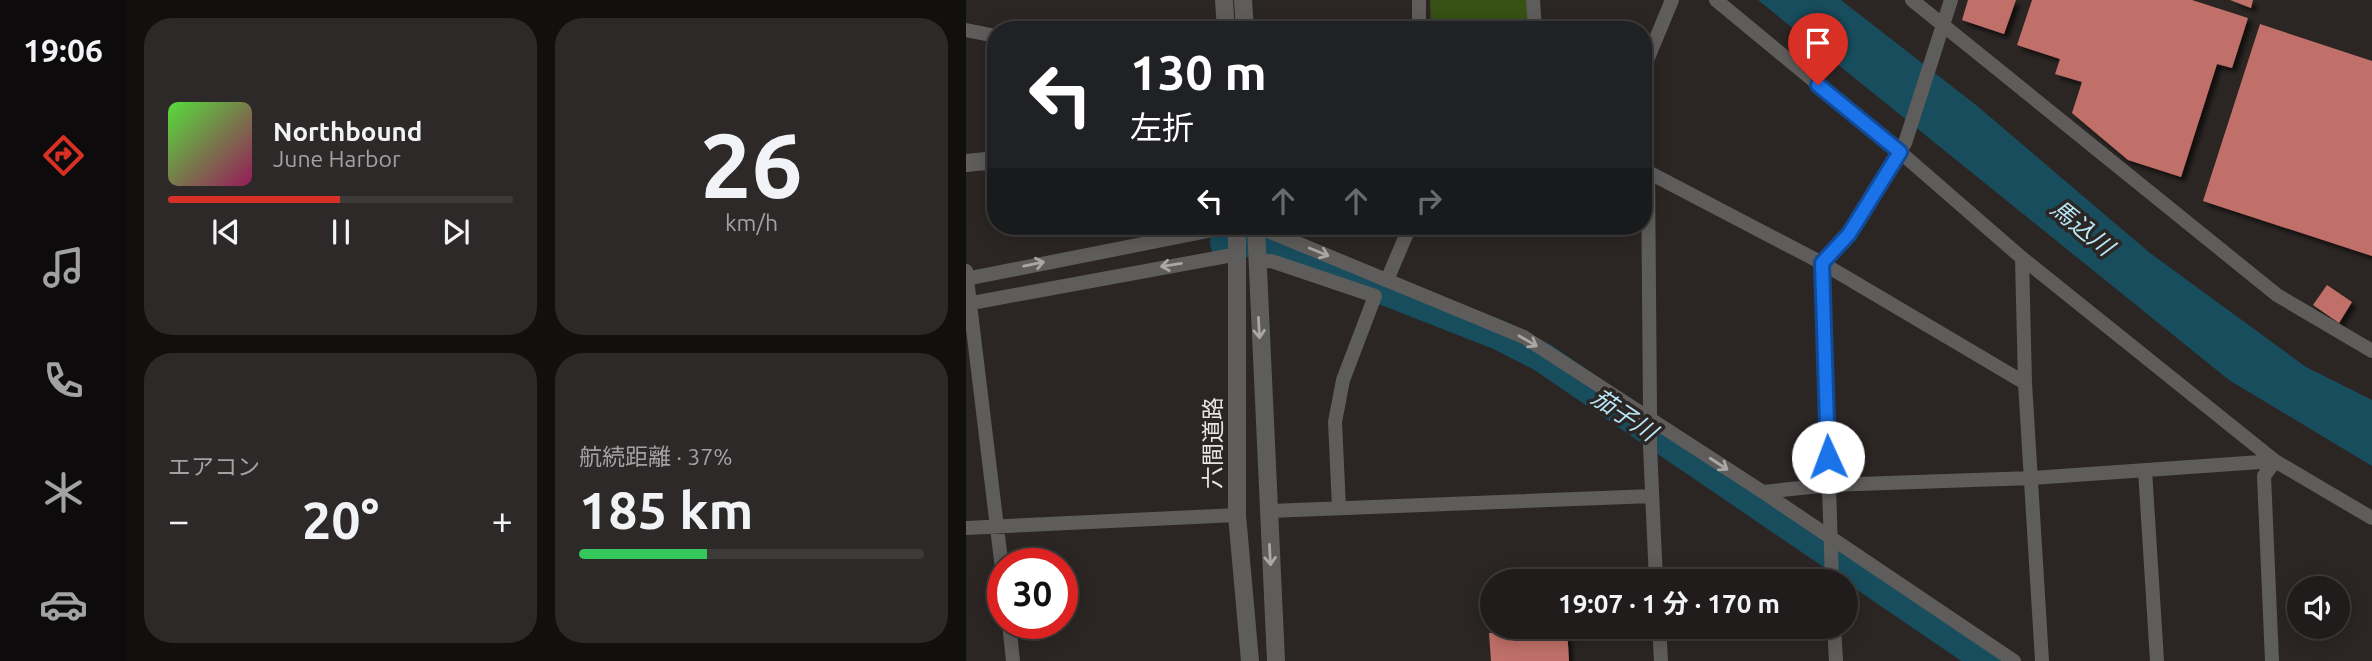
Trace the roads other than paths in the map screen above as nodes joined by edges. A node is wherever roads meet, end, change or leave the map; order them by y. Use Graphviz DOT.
graph roads {
  1 [pos="1224,0"];
  2 [pos="1243,0"];
  3 [pos="1419,0"];
  4 [pos="1533,0"];
  5 [pos="1672,0"];
  6 [pos="1716,0"];
  7 [pos="1912,0"];
  8 [pos="1951,0"];
  9 [pos="1225,21"];
  10 [pos="1244,21"];
  11 [pos="1419,21"];
  12 [pos="1534,21"];
  13 [pos="966,30"];
  14 [pos="1941,30"];
  15 [pos="987,34"];
  16 [pos="1652,48"];
  17 [pos="1902,148"];
  18 [pos="987,161"];
  19 [pos="966,163"];
  20 [pos="1652,174"];
  21 [pos="1187,235"];
  22 [pos="1236,235"];
  23 [pos="1256,235"];
  24 [pos="1278,235"];
  25 [pos="1406,235"];
  26 [pos="1649,235"];
  27 [pos="1238,254"];
  28 [pos="2022,258"];
  29 [pos="1257,260"];
  30 [pos="1822,263"];
  31 [pos="966,276"];
  32 [pos="1387,279"];
  33 [pos="968,303"];
  34 [pos="2372,351"];
  35 [pos="2025,383"];
  36 [pos="2275,461"];
  37 [pos="2145,470"];
  38 [pos="2032,478"];
  39 [pos="1829,485"];
  40 [pos="1763,492"];
  41 [pos="1652,496"];
  42 [pos="1339,508"];
  43 [pos="1267,511"];
  44 [pos="1237,514"];
  45 [pos="2372,518"];
  46 [pos="996,527"];
  47 [pos="966,528"];
  48 [pos="1830,539"];
  49 [pos="999,548"];
  50 [pos="1655,569"];
  51 [pos="1832,569"];
  52 [pos="1011,639"];
  53 [pos="1660,639"];
  54 [pos="1835,639"];
  55 [pos="1013,661"];
  56 [pos="1250,661"];
  57 [pos="1276,661"];
  58 [pos="1661,661"];
  59 [pos="1836,661"];
  60 [pos="2014,661"];
  61 [pos="2042,661"];
  62 [pos="2157,661"];
  63 [pos="2272,661"];
  1 -- 9 [label="street"];
  2 -- 10 [label="street"];
  3 -- 11 [label="street"];
  4 -- 12 [label="street"];
  5 -- 16 [label="street"];
  6 -- 17 [label="street"];
  7 -- 14 [label="street"];
  8 -- 14 [label="street"];
  13 -- 15 [label="street"];
  14 -- 17 [label="street"];
  14 -- 34 [label="street"];
  17 -- 28 [label="street"];
  17 -- 30 [label="street"];
  18 -- 19 [label="street"];
  20 -- 30 [label="street"];
  31 -- 21 [label="street, one-way"];
  22 -- 27 [label="street, 六間道路"];
  23 -- 29 [label="street"];
  24 -- 32 [label="street, one-way"];
  25 -- 32 [label="street"];
  26 -- 41 [label="street, bridge"];
  27 -- 33 [label="street, one-way"];
  27 -- 44 [label="street, 六間道路"];
  28 -- 35 [label="street"];
  28 -- 36 [label="street"];
  29 -- 42 [label="street"];
  29 -- 43 [label="street, one-way"];
  30 -- 35 [label="street"];
  30 -- 39 [label="street"];
  31 -- 33 [label="street"];
  32 -- 40 [label="street, one-way"];
  33 -- 46 [label="street"];
  35 -- 38 [label="street"];
  36 -- 37 [label="street"];
  36 -- 45 [label="street"];
  36 -- 63 [label="street"];
  37 -- 38 [label="street"];
  37 -- 62 [label="street"];
  38 -- 39 [label="street"];
  38 -- 61 [label="street"];
  39 -- 40 [label="street"];
  39 -- 48 [label="street"];
  40 -- 48 [label="street"];
  41 -- 42 [label="street"];
  41 -- 50 [label="street"];
  42 -- 43 [label="street"];
  43 -- 57 [label="street, one-way"];
  44 -- 46 [label="street"];
  44 -- 56 [label="street, 六間道路"];
  46 -- 47 [label="street"];
  46 -- 49 [label="street"];
  48 -- 51 [label="street"];
  48 -- 60 [label="street"];
  52 -- 55 [label="street"];
  53 -- 58 [label="street"];
  54 -- 59 [label="street"];
}
